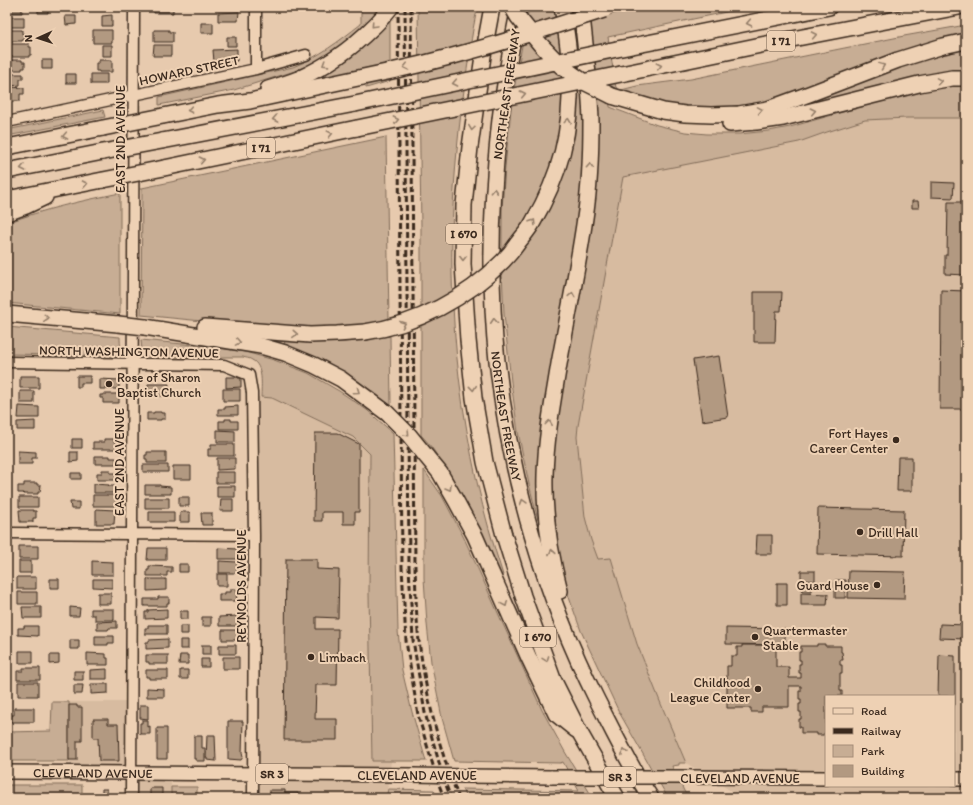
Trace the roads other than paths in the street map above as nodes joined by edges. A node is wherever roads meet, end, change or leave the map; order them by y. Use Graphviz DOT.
graph roads {
  1 [pos="134,7"];
  2 [pos="256,7"];
  3 [pos="391,7"];
  4 [pos="492,7"];
  5 [pos="512,7"];
  6 [pos="519,7"];
  7 [pos="562,7"];
  8 [pos="581,7"];
  9 [pos="829,7"];
  10 [pos="959,7"];
  11 [pos="609,8"];
  12 [pos="966,10"];
  13 [pos="941,11"];
  14 [pos="966,41"];
  15 [pos="306,55"];
  16 [pos="256,68"];
  17 [pos="966,78"];
  18 [pos="133,95"];
  19 [pos="612,96"];
  20 [pos="218,105"];
  21 [pos="7,122"];
  22 [pos="7,147"];
  23 [pos="7,171"];
  24 [pos="66,187"];
  25 [pos="7,199"];
  26 [pos="7,213"];
  27 [pos="7,314"];
  28 [pos="145,326"];
  29 [pos="7,362"];
  30 [pos="133,364"];
  31 [pos="249,375"];
  32 [pos="7,533"];
  33 [pos="132,534"];
  34 [pos="254,535"];
  35 [pos="583,671"];
  36 [pos="580,733"];
  37 [pos="7,772"];
  38 [pos="131,773"];
  39 [pos="254,774"];
  40 [pos="825,778"];
  41 [pos="955,779"];
  42 [pos="966,779"];
  43 [pos="131,798"];
  44 [pos="253,798"];
  45 [pos="617,798"];
  46 [pos="651,798"];
  1 -- 18 [label="street, EAST 2ND AVENUE"];
  2 -- 16 [label="street"];
  3 -- 20 [label="highway, one-way"];
  4 -- 36 [label="highway, NORTHEAST FREEWAY / I 670, one-way"];
  5 -- 19 [label="highway, bridge"];
  35 -- 6 [label="highway, NORTHEAST FREEWAY, one-way"];
  28 -- 7 [label="highway, one-way, bridge"];
  35 -- 8 [label="highway, one-way"];
  9 -- 23 [label="highway, I 71, one-way, bridge"];
  10 -- 13 [label="highway, I 71"];
  11 -- 20 [label="highway, one-way, bridge"];
  12 -- 13 [label="highway"];
  24 -- 13 [label="highway, I 71, one-way, bridge"];
  19 -- 14 [label="highway, one-way"];
  15 -- 16 [label="street, HOWARD STREET"];
  16 -- 18 [label="street, HOWARD STREET"];
  19 -- 17 [label="highway, one-way"];
  18 -- 21 [label="street, HOWARD STREET"];
  18 -- 30 [label="street, EAST 2ND AVENUE"];
  20 -- 22 [label="highway, one-way, bridge"];
  24 -- 25 [label="highway, I 71"];
  24 -- 26 [label="highway"];
  27 -- 28 [label="highway, one-way, bridge"];
  28 -- 36 [label="highway, one-way, bridge"];
  29 -- 30 [label="street, NORTH WASHINGTON AVENUE"];
  30 -- 31 [label="street, NORTH WASHINGTON AVENUE"];
  30 -- 33 [label="street, EAST 2ND AVENUE"];
  31 -- 34 [label="street, REYNOLDS AVENUE"];
  32 -- 33 [label="street"];
  33 -- 34 [label="street"];
  33 -- 38 [label="street, EAST 2ND AVENUE"];
  34 -- 39 [label="street, REYNOLDS AVENUE"];
  46 -- 35 [label="highway, NORTHEAST FREEWAY, one-way"];
  36 -- 45 [label="highway, NORTHEAST FREEWAY / I 670"];
  37 -- 38 [label="main road, CLEVELAND AVENUE / SR 3"];
  38 -- 39 [label="main road, CLEVELAND AVENUE / SR 3"];
  38 -- 43 [label="street, EAST 2ND AVENUE"];
  39 -- 40 [label="main road, CLEVELAND AVENUE / SR 3, bridge"];
  39 -- 44 [label="street, REYNOLDS AVENUE"];
  41 -- 42 [label="main road"];
}
